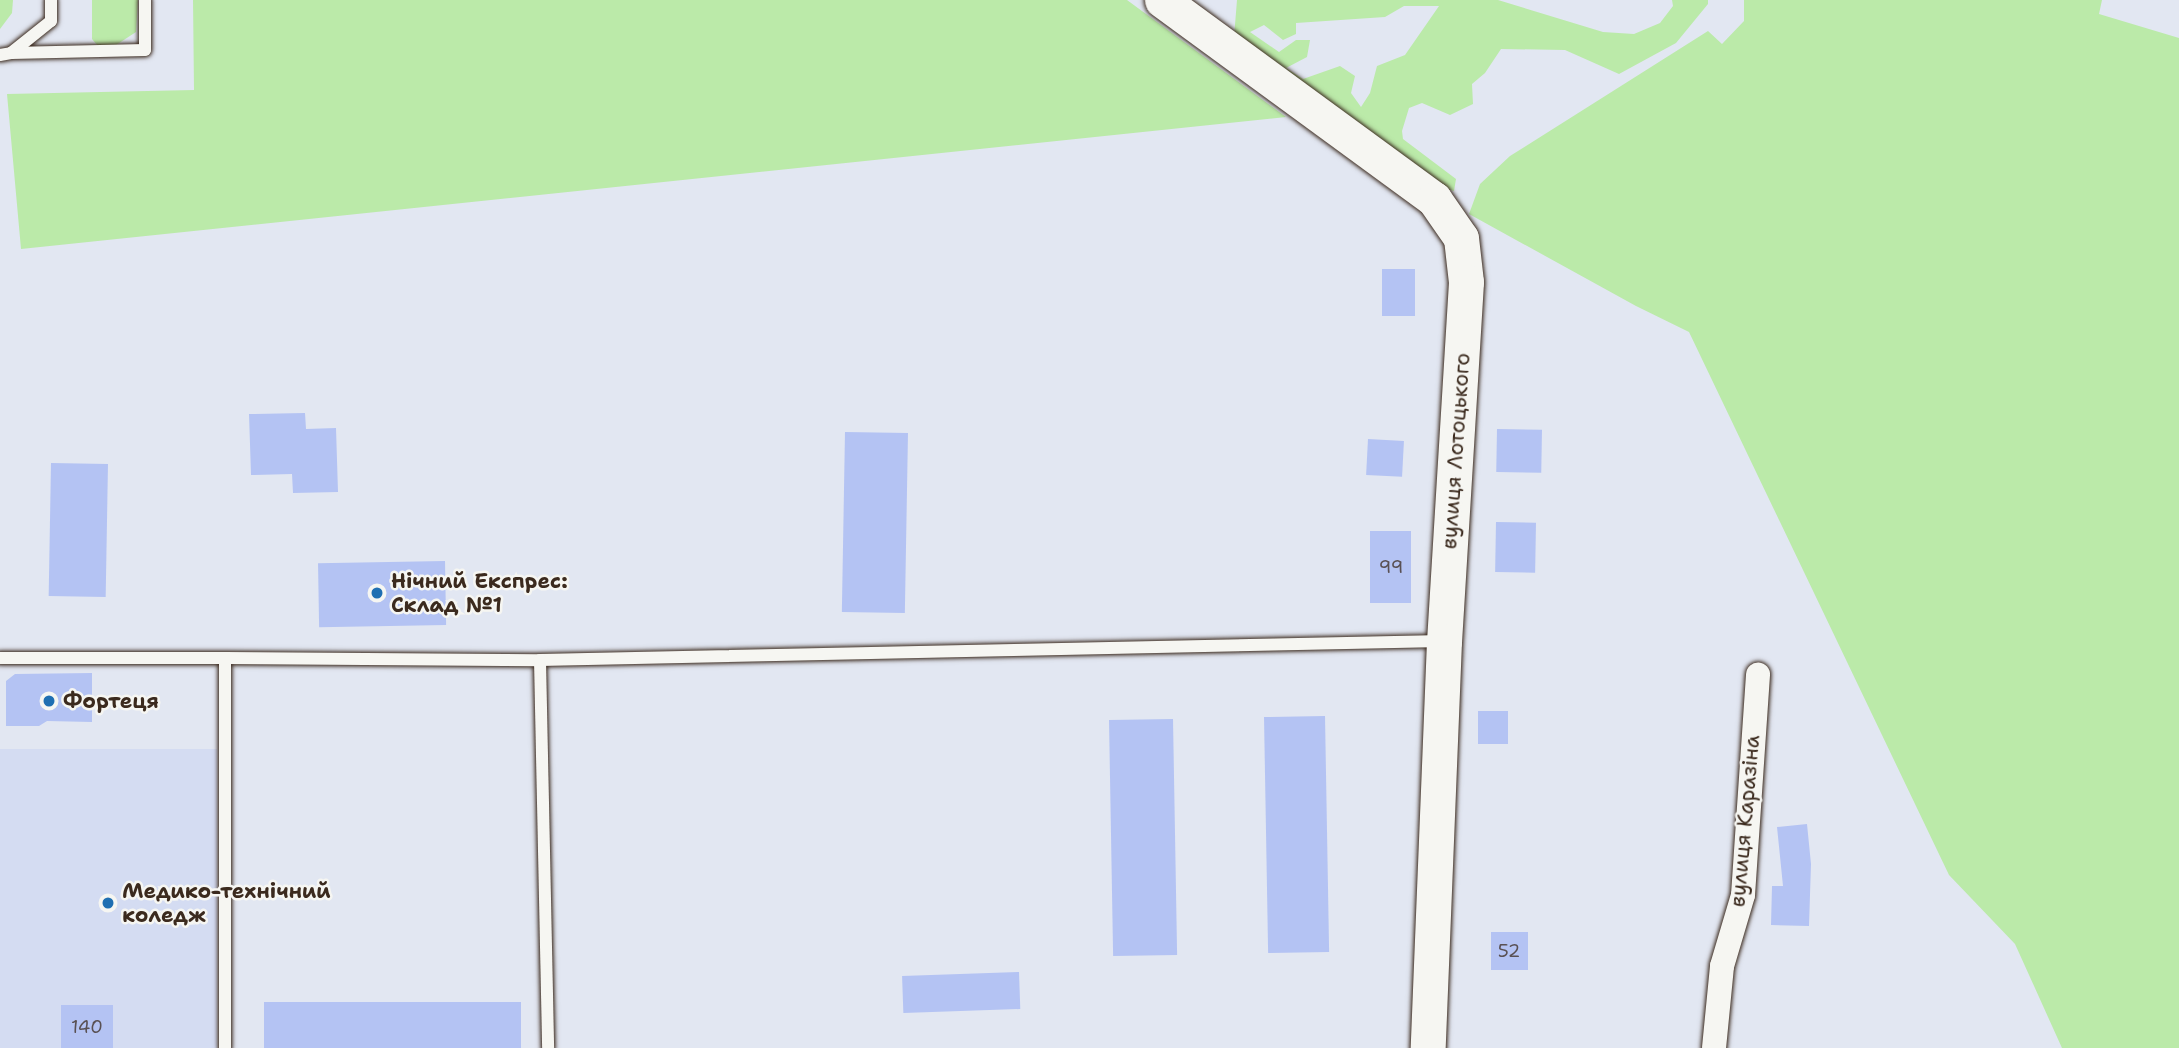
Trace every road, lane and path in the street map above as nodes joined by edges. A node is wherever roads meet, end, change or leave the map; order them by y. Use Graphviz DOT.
graph roads {
  1 [pos="51,0"];
  2 [pos="145,0"];
  3 [pos="1162,0"];
  4 [pos="1193,12"];
  5 [pos="6,54"];
  6 [pos="1444,641"];
  7 [pos="0,658"];
  8 [pos="225,658"];
  9 [pos="540,660"];
  10 [pos="1758,675"];
  11 [pos="225,1048"];
  12 [pos="548,1048"];
  13 [pos="1428,1048"];
  14 [pos="1714,1048"];
  1 -- 5 [label="lane"];
  2 -- 5 [label="lane"];
  3 -- 4 [label="street, вулиця Лотоцького"];
  4 -- 6 [label="street, вулиця Лотоцького"];
  6 -- 9 [label="lane"];
  6 -- 13 [label="street, вулиця Лотоцького"];
  7 -- 8 [label="lane"];
  8 -- 9 [label="lane"];
  8 -- 11 [label="lane"];
  9 -- 12 [label="lane"];
  10 -- 14 [label="street, вулиця Каразіна"];
}
